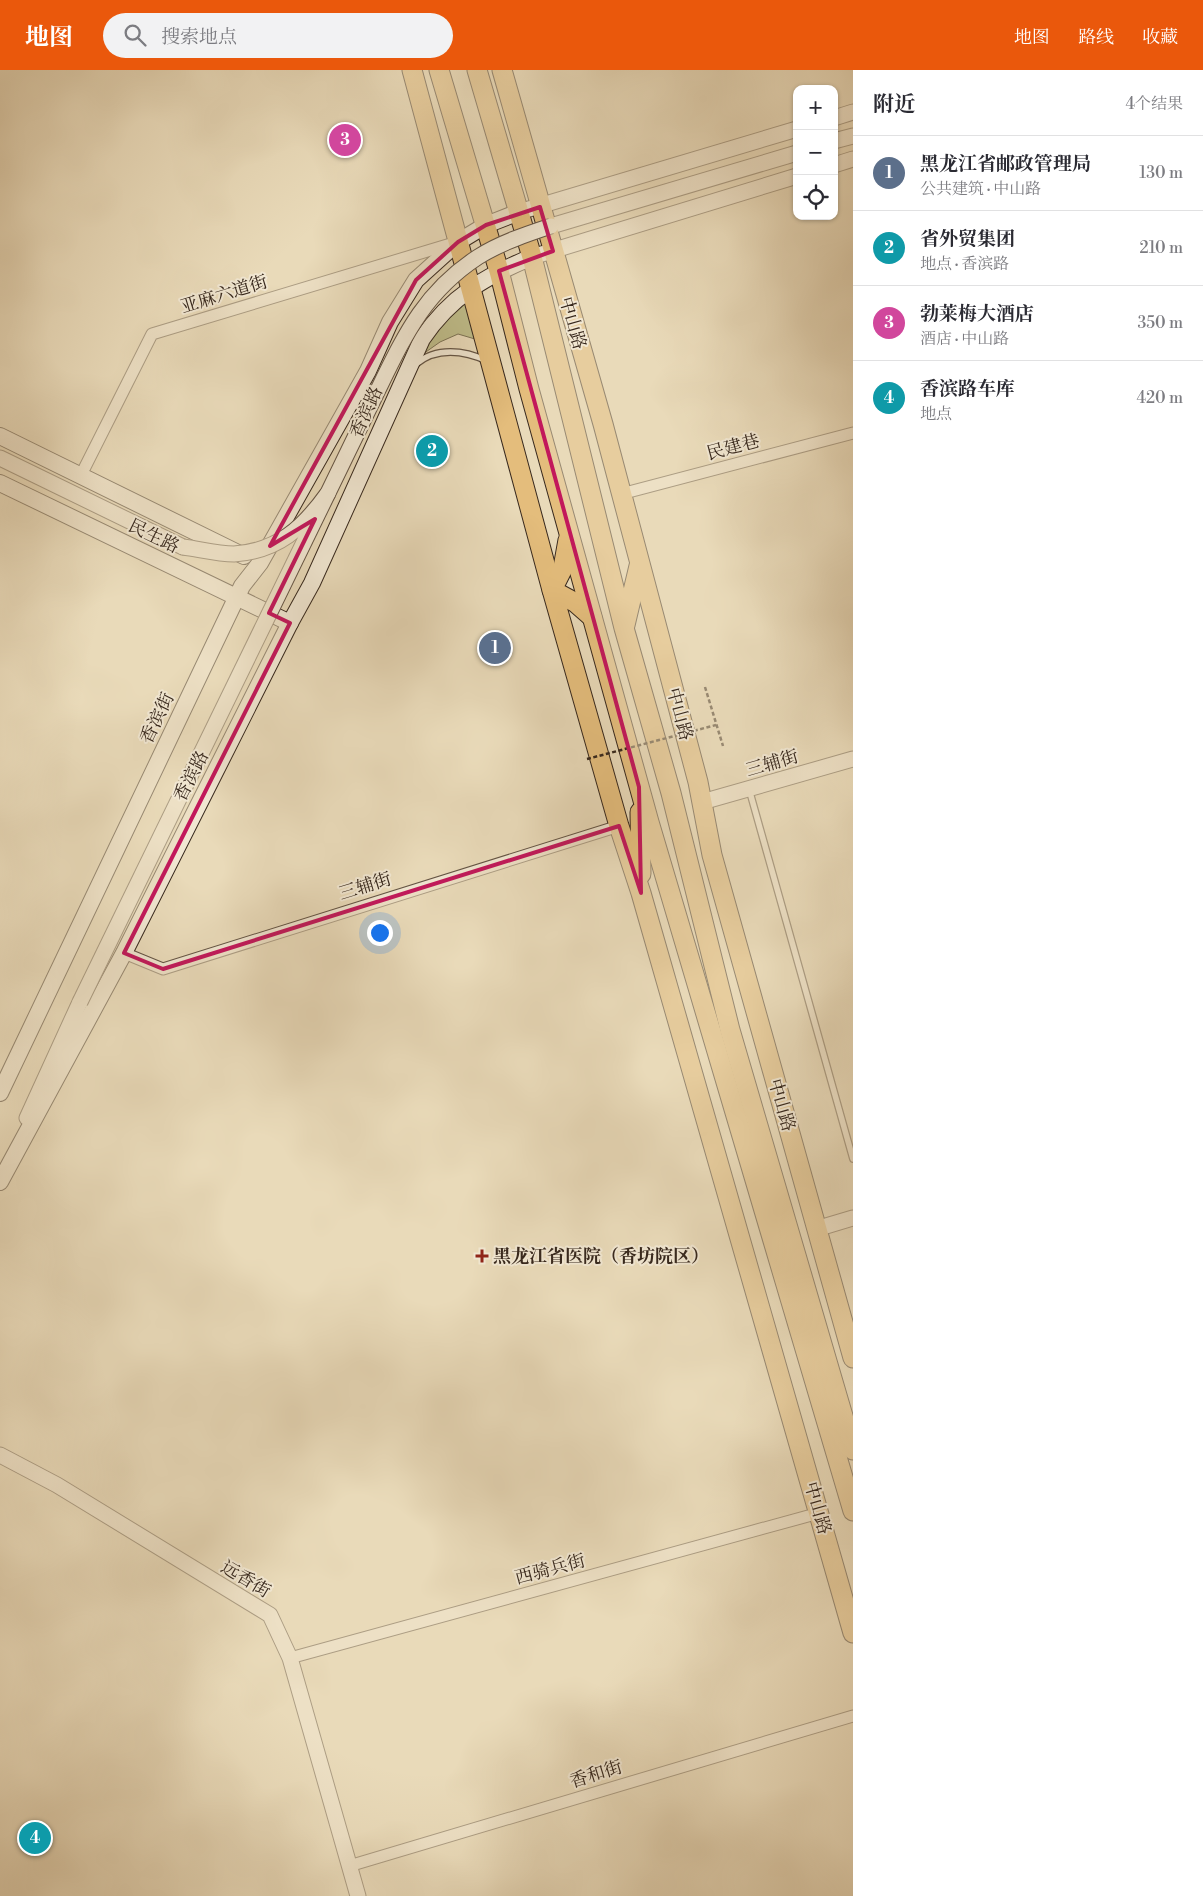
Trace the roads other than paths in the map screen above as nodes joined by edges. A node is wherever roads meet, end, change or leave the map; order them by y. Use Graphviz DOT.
graph roads {
  1 [pos="412,70"];
  2 [pos="439,70"];
  3 [pos="477,70"];
  4 [pos="502,70"];
  5 [pos="853,112"];
  6 [pos="838,117"];
  7 [pos="794,130"];
  8 [pos="853,136"];
  9 [pos="838,140"];
  10 [pos="793,154"];
  11 [pos="853,159"];
  12 [pos="838,163"];
  13 [pos="793,177"];
  14 [pos="540,206"];
  15 [pos="518,212"];
  16 [pos="486,225"];
  17 [pos="458,242"];
  18 [pos="552,251"];
  19 [pos="532,257"];
  20 [pos="499,271"];
  21 [pos="470,288"];
  22 [pos="490,362"];
  23 [pos="402,381"];
  24 [pos="853,433"];
  25 [pos="0,436"];
  26 [pos="0,458"];
  27 [pos="81,475"];
  28 [pos="0,483"];
  29 [pos="328,493"];
  30 [pos="621,494"];
  31 [pos="568,529"];
  32 [pos="260,563"];
  33 [pos="640,563"];
  34 [pos="552,590"];
  35 [pos="236,598"];
  36 [pos="592,616"];
  37 [pos="290,623"];
  38 [pos="624,628"];
  39 [pos="853,759"];
  40 [pos="639,787"];
  41 [pos="749,789"];
  42 [pos="671,793"];
  43 [pos="702,802"];
  44 [pos="619,826"];
  45 [pos="712,855"];
  46 [pos="641,893"];
  47 [pos="124,953"];
  48 [pos="0,1093"];
  49 [pos="853,1159"];
  50 [pos="0,1180"];
  51 [pos="853,1218"];
  52 [pos="816,1229"];
  53 [pos="853,1358"];
  54 [pos="853,1450"];
  55 [pos="0,1455"];
  56 [pos="853,1510"];
  57 [pos="819,1513"];
  58 [pos="853,1634"];
  59 [pos="290,1658"];
  60 [pos="853,1716"];
  61 [pos="349,1866"];
  62 [pos="358,1896"];
  1 -- 17 [label="main road"];
  2 -- 16 [label="main road"];
  3 -- 15 [label="main road, 中山路"];
  4 -- 14 [label="main road, 中山路"];
  5 -- 6 [label="street"];
  7 -- 14 [label="street"];
  8 -- 9 [label="street"];
  10 -- 29 [label="street, bridge"];
  11 -- 12 [label="street"];
  13 -- 18 [label="street"];
  14 -- 15 [label="street"];
  14 -- 18 [label="main road, 中山路"];
  15 -- 16 [label="main road, 香滨街"];
  15 -- 19 [label="main road, 中山路"];
  16 -- 17 [label="main road, 香滨街"];
  16 -- 20 [label="main road"];
  17 -- 21 [label="main road"];
  17 -- 27 [label="street, 亚麻六道街"];
  17 -- 32 [label="main road, 香滨街"];
  18 -- 19 [label="street"];
  18 -- 30 [label="main road, 中山路"];
  19 -- 20 [label="main road, 香滨路"];
  19 -- 38 [label="main road, 中山路"];
  20 -- 21 [label="main road, 香滨路"];
  20 -- 31 [label="main road"];
  21 -- 22 [label="main road"];
  21 -- 23 [label="main road, 香滨路"];
  22 -- 23 [label="lane"];
  22 -- 34 [label="main road"];
  23 -- 37 [label="main road, 香滨路"];
  24 -- 30 [label="street, 民建巷"];
  25 -- 27 [label="main road, 民生路"];
  26 -- 29 [label="street, bridge"];
  27 -- 32 [label="main road, 民生路"];
  28 -- 35 [label="main road, 民生路"];
  29 -- 50 [label="street, bridge"];
  30 -- 33 [label="main road, 中山路"];
  31 -- 34 [label="main road"];
  31 -- 36 [label="main road"];
  32 -- 35 [label="main road, 香滨街"];
  33 -- 38 [label="main road"];
  33 -- 43 [label="main road, 中山路"];
  34 -- 36 [label="main road"];
  34 -- 44 [label="main road"];
  35 -- 37 [label="main road, 民生路"];
  35 -- 48 [label="main road, 香滨街"];
  36 -- 40 [label="main road"];
  37 -- 47 [label="main road, 香滨路"];
  38 -- 42 [label="main road, 中山路"];
  39 -- 41 [label="street, 三辅街"];
  40 -- 46 [label="main road"];
  40 -- 56 [label="main road, 中山路"];
  41 -- 43 [label="street, 三辅街"];
  41 -- 49 [label="lane"];
  42 -- 45 [label="main road"];
  42 -- 54 [label="main road, 中山路"];
  43 -- 45 [label="main road, 中山路"];
  44 -- 46 [label="main road"];
  44 -- 47 [label="street, 三辅街"];
  45 -- 52 [label="main road, 中山路"];
  46 -- 57 [label="main road, 中山路"];
  47 -- 50 [label="main road, 香滨路"];
  51 -- 52 [label="street"];
  52 -- 53 [label="main road, 中山路"];
  55 -- 59 [label="street, 远香街"];
  57 -- 58 [label="main road, 中山路"];
  57 -- 59 [label="street, 西骑兵街"];
  59 -- 61 [label="street, 远香街"];
  60 -- 61 [label="street, 香和街"];
  61 -- 62 [label="street, 远香街"];
}
